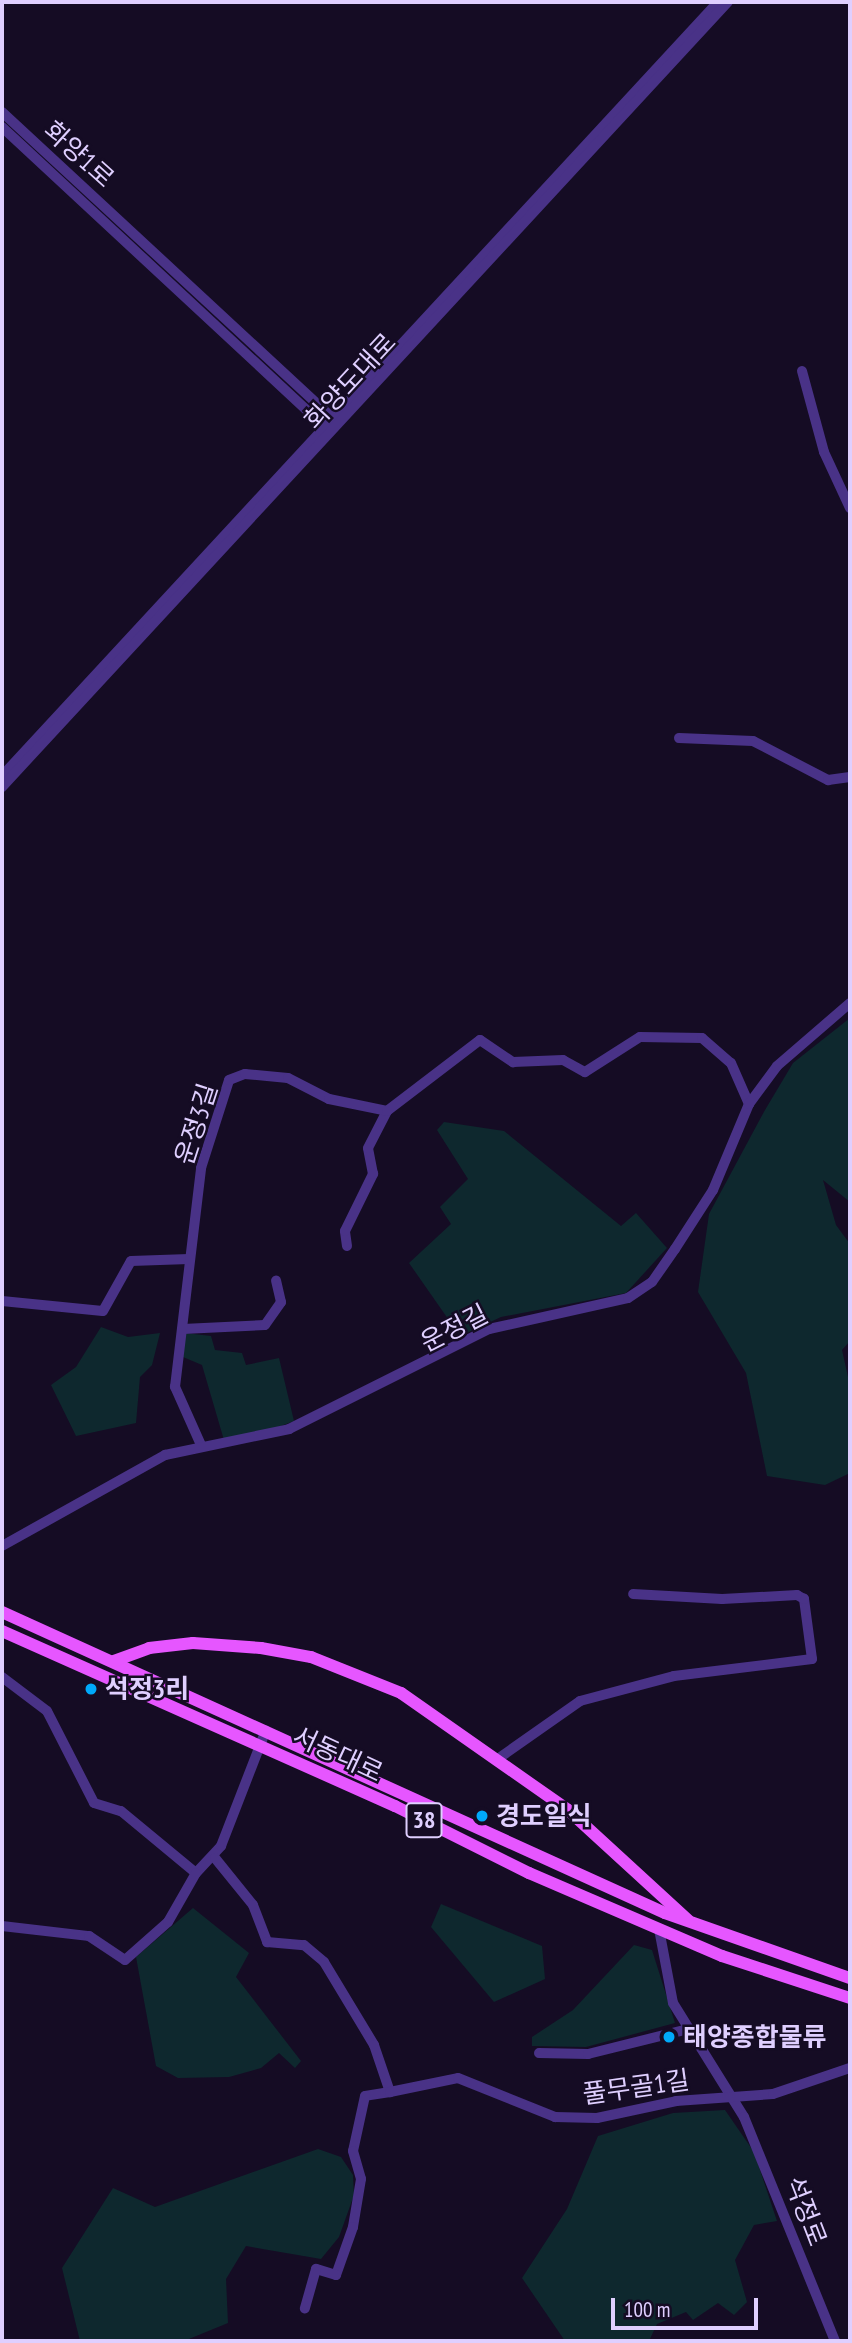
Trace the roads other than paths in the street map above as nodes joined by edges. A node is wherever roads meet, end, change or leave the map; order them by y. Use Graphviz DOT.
graph roads {
  1 [pos="718,2"];
  2 [pos="728,2"];
  3 [pos="2,112"];
  4 [pos="2,127"];
  5 [pos="802,371"];
  6 [pos="335,420"];
  7 [pos="327,430"];
  8 [pos="850,508"];
  9 [pos="679,738"];
  10 [pos="2,776"];
  11 [pos="850,778"];
  12 [pos="2,787"];
  13 [pos="850,1003"];
  14 [pos="749,1104"];
  15 [pos="387,1111"];
  16 [pos="347,1246"];
  17 [pos="189,1259"];
  18 [pos="276,1280"];
  19 [pos="2,1301"];
  20 [pos="183,1329"];
  21 [pos="201,1446"];
  22 [pos="2,1546"];
  23 [pos="633,1594"];
  24 [pos="2,1612"];
  25 [pos="2,1631"];
  26 [pos="114,1661"];
  27 [pos="2,1676"];
  28 [pos="266,1730"];
  29 [pos="261,1744"];
  30 [pos="499,1758"];
  31 [pos="215,1858"];
  32 [pos="195,1872"];
  33 [pos="694,1925"];
  34 [pos="2,1926"];
  35 [pos="659,1929"];
  36 [pos="850,1978"];
  37 [pos="850,1998"];
  38 [pos="688,2029"];
  39 [pos="539,2053"];
  40 [pos="850,2068"];
  41 [pos="390,2092"];
  42 [pos="729,2099"];
  43 [pos="305,2308"];
  44 [pos="835,2341"];
  1 -- 6 [label="street, 화양도대로"];
  2 -- 6 [label="street, 화양도대로"];
  3 -- 6 [label="street, 화양1로"];
  4 -- 7 [label="street, 화양1로"];
  5 -- 8 [label="street"];
  6 -- 7 [label="street, 화양도대로"];
  7 -- 10 [label="street, 화양도대로"];
  7 -- 12 [label="street, 화양도대로"];
  9 -- 11 [label="street"];
  13 -- 14 [label="street, 운정길"];
  14 -- 15 [label="street"];
  14 -- 21 [label="street, 운정길"];
  15 -- 16 [label="street"];
  15 -- 17 [label="street, 운정3길"];
  17 -- 19 [label="street"];
  17 -- 20 [label="street, 운정3길"];
  18 -- 20 [label="street"];
  20 -- 21 [label="street, 운정3길"];
  21 -- 22 [label="street, 운정길"];
  23 -- 30 [label="street"];
  24 -- 26 [label="main road, 서동대로 / 38"];
  25 -- 29 [label="main road, 서동대로 / 38"];
  26 -- 28 [label="main road, 서동대로 / 38"];
  26 -- 30 [label="main road, 서동대로"];
  27 -- 32 [label="street"];
  28 -- 29 [label="street"];
  28 -- 33 [label="main road, 서동대로 / 38"];
  29 -- 31 [label="street"];
  29 -- 35 [label="main road, 서동대로 / 38"];
  30 -- 33 [label="main road, 서동대로"];
  31 -- 32 [label="street"];
  31 -- 41 [label="street"];
  32 -- 34 [label="street"];
  33 -- 36 [label="main road, 서동대로 / 38"];
  35 -- 37 [label="main road, 서동대로 / 38"];
  35 -- 38 [label="street, 풀무골1길"];
  38 -- 39 [label="street, 풀무골1길"];
  38 -- 42 [label="street, 풀무골1길"];
  40 -- 42 [label="street, 풀무골1길"];
  41 -- 42 [label="street, 풀무골1길"];
  41 -- 43 [label="street, 풀무골1길"];
  42 -- 44 [label="street, 석정로"];
}
